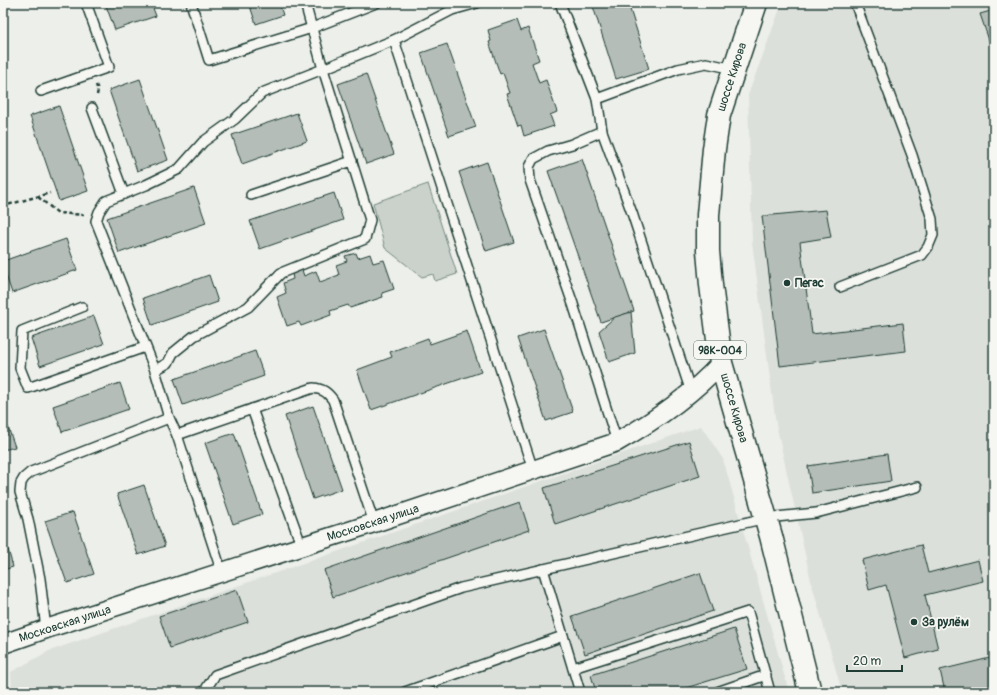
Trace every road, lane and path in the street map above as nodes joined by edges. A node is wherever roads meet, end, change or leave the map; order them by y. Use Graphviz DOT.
graph roads {
  1 [pos="86,3"];
  2 [pos="191,3"];
  3 [pos="305,3"];
  4 [pos="376,3"];
  5 [pos="477,3"];
  6 [pos="560,3"];
  7 [pos="756,3"];
  8 [pos="856,3"];
  9 [pos="312,28"];
  10 [pos="394,40"];
  11 [pos="323,69"];
  12 [pos="734,69"];
  13 [pos="92,73"];
  14 [pos="41,91"];
  15 [pos="597,99"];
  16 [pos="92,108"];
  17 [pos="602,131"];
  18 [pos="352,161"];
  19 [pos="50,193"];
  20 [pos="124,194"];
  21 [pos="251,195"];
  22 [pos="38,196"];
  23 [pos="3,202"];
  24 [pos="97,217"];
  25 [pos="840,287"];
  26 [pos="82,307"];
  27 [pos="145,347"];
  28 [pos="721,363"];
  29 [pos="155,370"];
  30 [pos="691,392"];
  31 [pos="252,409"];
  32 [pos="169,418"];
  33 [pos="177,435"];
  34 [pos="617,442"];
  35 [pos="533,470"];
  36 [pos="916,487"];
  37 [pos="766,518"];
  38 [pos="374,523"];
  39 [pos="302,546"];
  40 [pos="543,569"];
  41 [pos="222,573"];
  42 [pos="46,629"];
  43 [pos="563,636"];
  44 [pos="3,644"];
  45 [pos="573,668"];
  46 [pos="766,675"];
  47 [pos="204,692"];
  48 [pos="405,692"];
  49 [pos="580,692"];
  50 [pos="717,692"];
  51 [pos="770,692"];
  52 [pos="810,692"];
  1 -- 13 [label="lane"];
  2 -- 9 [label="lane"];
  3 -- 9 [label="lane"];
  4 -- 9 [label="lane"];
  5 -- 10 [label="lane"];
  6 -- 15 [label="lane"];
  7 -- 12 [label="main road, шоссе Кирова / 98К-004"];
  8 -- 25 [label="lane"];
  9 -- 11 [label="lane"];
  10 -- 11 [label="lane"];
  10 -- 35 [label="lane"];
  11 -- 18 [label="lane"];
  11 -- 20 [label="lane"];
  12 -- 15 [label="lane"];
  12 -- 28 [label="main road, шоссе Кирова / 98К-004"];
  13 -- 14 [label="lane"];
  13 -- 16 [label="path"];
  15 -- 17 [label="lane"];
  16 -- 20 [label="lane"];
  17 -- 30 [label="lane"];
  17 -- 34 [label="lane"];
  18 -- 21 [label="lane"];
  18 -- 29 [label="lane"];
  19 -- 22 [label="path"];
  20 -- 24 [label="lane"];
  22 -- 23 [label="path"];
  22 -- 24 [label="path"];
  24 -- 27 [label="lane"];
  26 -- 27 [label="lane"];
  27 -- 29 [label="lane"];
  28 -- 30 [label="street, Московская улица"];
  28 -- 37 [label="main road, шоссе Кирова / 98К-004"];
  29 -- 32 [label="lane"];
  30 -- 34 [label="street, Московская улица"];
  31 -- 33 [label="lane"];
  31 -- 38 [label="lane"];
  31 -- 39 [label="lane"];
  32 -- 33 [label="lane"];
  32 -- 42 [label="lane"];
  33 -- 41 [label="lane"];
  34 -- 35 [label="street, Московская улица"];
  35 -- 38 [label="street, Московская улица"];
  36 -- 37 [label="lane"];
  37 -- 40 [label="lane"];
  37 -- 52 [label="main road, шоссе Кирова / 98К-004"];
  38 -- 39 [label="street, Московская улица"];
  39 -- 41 [label="street, Московская улица"];
  40 -- 43 [label="lane"];
  40 -- 47 [label="lane"];
  41 -- 42 [label="street, Московская улица"];
  42 -- 44 [label="street, Московская улица"];
  43 -- 45 [label="lane"];
  43 -- 48 [label="lane"];
  45 -- 46 [label="lane"];
  45 -- 49 [label="lane"];
  46 -- 50 [label="lane"];
  46 -- 51 [label="lane"];
}
